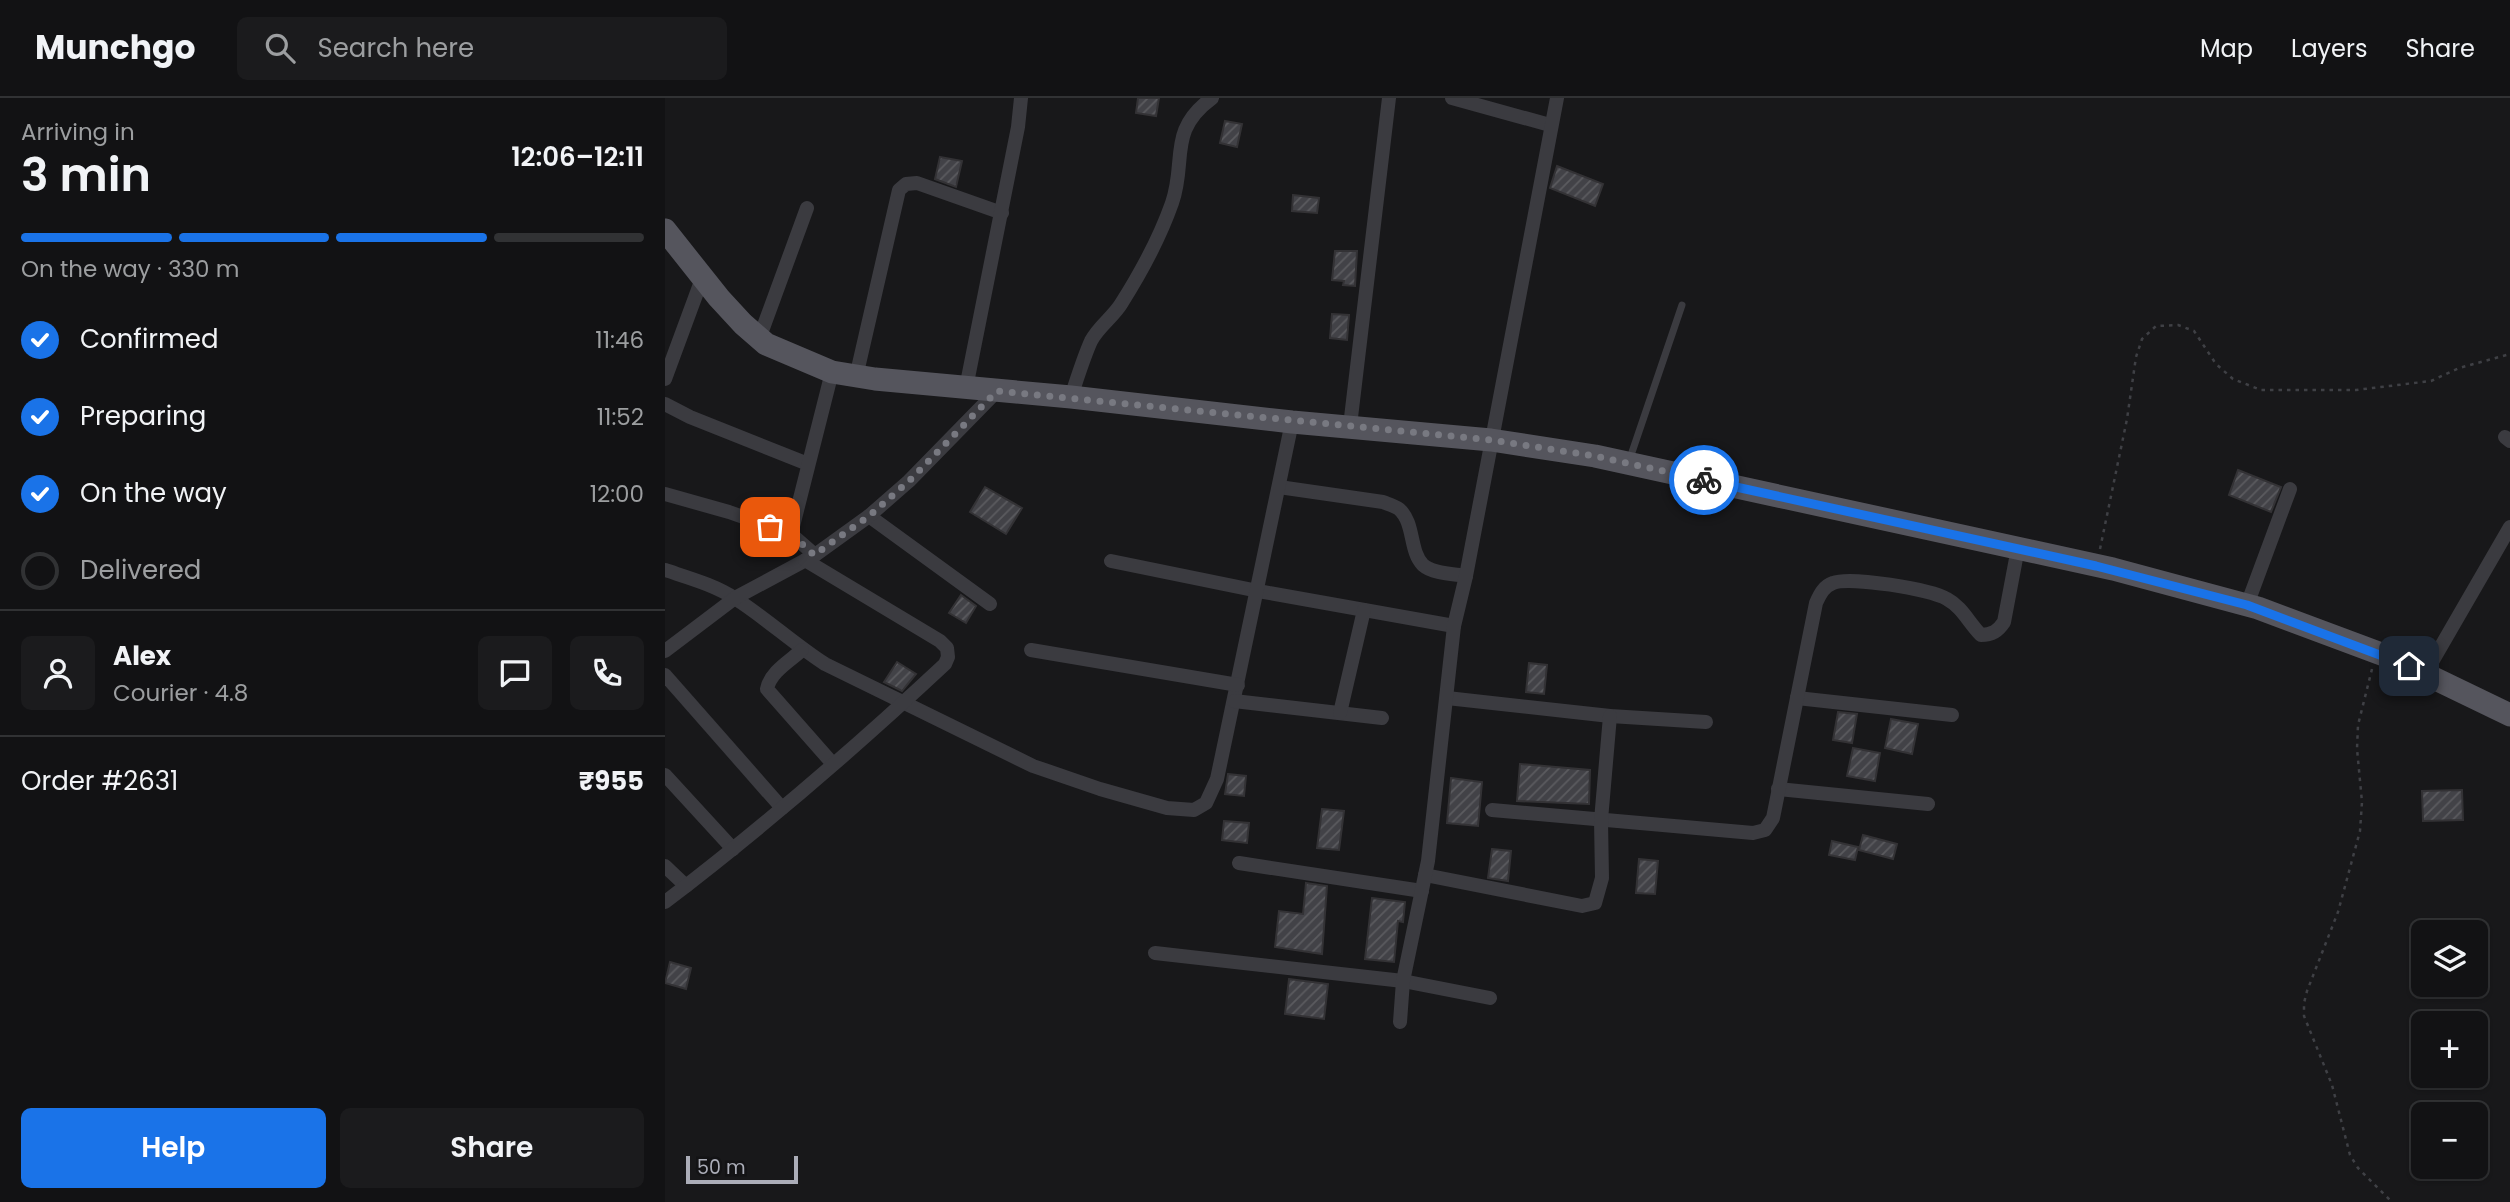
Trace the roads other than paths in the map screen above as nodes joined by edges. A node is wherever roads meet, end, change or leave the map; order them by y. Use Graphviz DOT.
graph roads {
  1 [pos="1021,98"];
  2 [pos="1212,98"];
  3 [pos="1389,98"];
  4 [pos="1452,98"];
  5 [pos="1557,98"];
  6 [pos="1551,125"];
  7 [pos="807,208"];
  8 [pos="1002,213"];
  9 [pos="665,230"];
  10 [pos="703,276"];
  11 [pos="1682,305"];
  12 [pos="759,339"];
  13 [pos="832,372"];
  14 [pos="856,377"];
  15 [pos="665,379"];
  16 [pos="966,388"];
  17 [pos="997,391"];
  18 [pos="1071,397"];
  19 [pos="665,404"];
  20 [pos="1291,422"];
  21 [pos="1350,426"];
  22 [pos="1491,440"];
  23 [pos="1629,463"];
  24 [pos="808,464"];
  25 [pos="1279,487"];
  26 [pos="2290,489"];
  27 [pos="665,495"];
  28 [pos="869,516"];
  29 [pos="2510,527"];
  30 [pos="791,534"];
  31 [pos="2018,548"];
  32 [pos="810,557"];
  33 [pos="1111,561"];
  34 [pos="665,570"];
  35 [pos="1466,576"];
  36 [pos="1258,591"];
  37 [pos="735,598"];
  38 [pos="991,604"];
  39 [pos="2247,605"];
  40 [pos="1364,610"];
  41 [pos="1454,626"];
  42 [pos="668,646"];
  43 [pos="802,650"];
  44 [pos="1031,650"];
  45 [pos="2425,674"];
  46 [pos="665,675"];
  47 [pos="1238,685"];
  48 [pos="1447,698"];
  49 [pos="1797,698"];
  50 [pos="1234,701"];
  51 [pos="903,704"];
  52 [pos="1340,713"];
  53 [pos="1951,715"];
  54 [pos="2510,715"];
  55 [pos="1610,716"];
  56 [pos="1382,718"];
  57 [pos="1706,722"];
  58 [pos="833,764"];
  59 [pos="665,775"];
  60 [pos="1778,789"];
  61 [pos="1928,804"];
  62 [pos="782,808"];
  63 [pos="1492,810"];
  64 [pos="1601,820"];
  65 [pos="733,849"];
  66 [pos="1239,863"];
  67 [pos="665,866"];
  68 [pos="1425,875"];
  69 [pos="686,886"];
  70 [pos="1422,891"];
  71 [pos="665,902"];
  72 [pos="1155,953"];
  73 [pos="1403,981"];
  74 [pos="1490,998"];
  75 [pos="1400,1022"];
  1 -- 8 [label="street"];
  2 -- 18 [label="street"];
  3 -- 21 [label="street"];
  4 -- 6 [label="street"];
  5 -- 6 [label="street"];
  6 -- 22 [label="street"];
  7 -- 12 [label="street"];
  8 -- 14 [label="street"];
  8 -- 16 [label="street"];
  9 -- 10 [label="main road"];
  10 -- 12 [label="main road"];
  10 -- 15 [label="street"];
  11 -- 23 [label="lane"];
  12 -- 13 [label="main road"];
  13 -- 14 [label="main road"];
  13 -- 24 [label="street"];
  14 -- 16 [label="main road"];
  16 -- 17 [label="main road"];
  17 -- 18 [label="main road"];
  17 -- 28 [label="street"];
  18 -- 20 [label="main road"];
  19 -- 24 [label="street"];
  20 -- 21 [label="main road"];
  20 -- 25 [label="street"];
  21 -- 22 [label="main road"];
  22 -- 23 [label="main road"];
  22 -- 35 [label="street"];
  23 -- 31 [label="main road"];
  24 -- 30 [label="street"];
  25 -- 35 [label="street"];
  25 -- 36 [label="street"];
  26 -- 39 [label="street"];
  27 -- 30 [label="street"];
  28 -- 32 [label="street"];
  28 -- 38 [label="street"];
  29 -- 45 [label="street"];
  30 -- 32 [label="street"];
  31 -- 39 [label="main road"];
  31 -- 49 [label="street"];
  32 -- 37 [label="street"];
  32 -- 51 [label="street"];
  33 -- 36 [label="street"];
  34 -- 37 [label="street"];
  35 -- 41 [label="street"];
  36 -- 40 [label="street"];
  36 -- 47 [label="street"];
  37 -- 42 [label="street"];
  37 -- 43 [label="street"];
  39 -- 45 [label="main road"];
  40 -- 41 [label="street"];
  40 -- 52 [label="street"];
  41 -- 48 [label="street"];
  43 -- 51 [label="street"];
  43 -- 58 [label="street"];
  44 -- 47 [label="street"];
  45 -- 54 [label="main road"];
  46 -- 62 [label="street"];
  47 -- 50 [label="street"];
  48 -- 55 [label="street"];
  48 -- 68 [label="street"];
  49 -- 53 [label="street"];
  49 -- 60 [label="street"];
  50 -- 51 [label="street"];
  50 -- 52 [label="street"];
  51 -- 58 [label="street"];
  52 -- 56 [label="street"];
  55 -- 57 [label="street"];
  55 -- 64 [label="street"];
  58 -- 62 [label="street"];
  59 -- 65 [label="street"];
  60 -- 61 [label="street"];
  60 -- 64 [label="street"];
  62 -- 65 [label="street"];
  63 -- 64 [label="street"];
  64 -- 68 [label="street"];
  65 -- 69 [label="street"];
  66 -- 70 [label="street"];
  67 -- 69 [label="street"];
  68 -- 70 [label="street"];
  69 -- 71 [label="street"];
  70 -- 73 [label="street"];
  72 -- 73 [label="street"];
  73 -- 74 [label="street"];
  73 -- 75 [label="street"];
}
